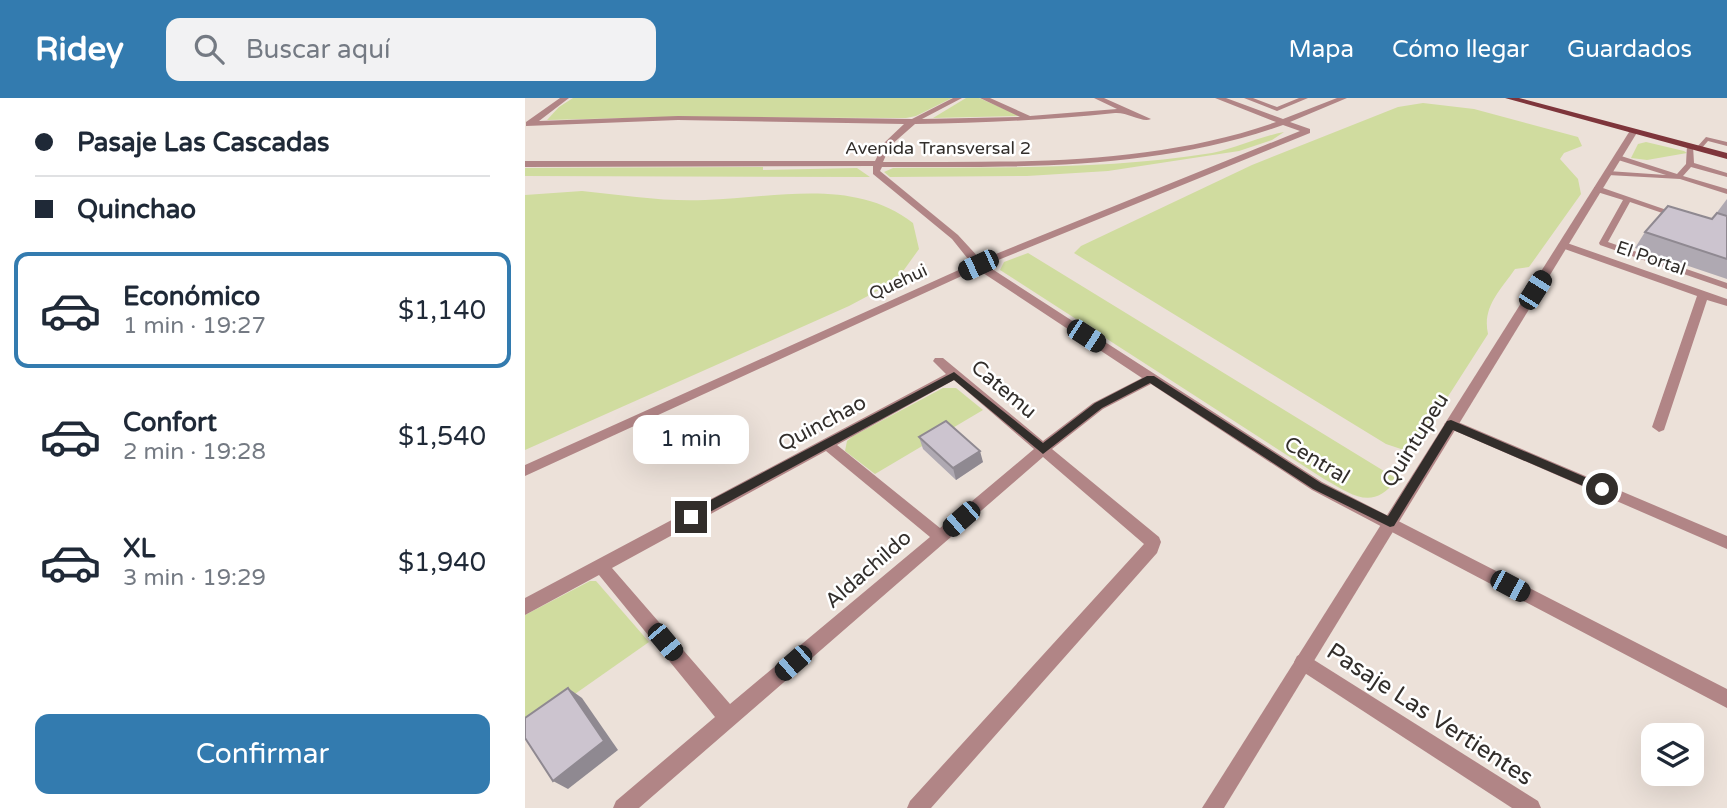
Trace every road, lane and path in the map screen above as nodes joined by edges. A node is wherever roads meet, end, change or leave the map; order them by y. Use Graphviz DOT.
graph roads {
  1 [pos="565,98"];
  2 [pos="958,98"];
  3 [pos="983,98"];
  4 [pos="1098,98"];
  5 [pos="1219,98"];
  6 [pos="1247,98"];
  7 [pos="1305,98"];
  8 [pos="1326,98"];
  9 [pos="1511,98"];
  10 [pos="1341,99"];
  11 [pos="1126,110"];
  12 [pos="1031,118"];
  13 [pos="1147,119"];
  14 [pos="916,120"];
  15 [pos="1284,122"];
  16 [pos="527,126"];
  17 [pos="1633,131"];
  18 [pos="1727,144"];
  19 [pos="1695,147"];
  20 [pos="1727,156"];
  21 [pos="1618,157"];
  22 [pos="525,164"];
  23 [pos="877,164"];
  24 [pos="1690,164"];
  25 [pos="1608,173"];
  26 [pos="1727,175"];
  27 [pos="1677,178"];
  28 [pos="1597,189"];
  29 [pos="1727,192"];
  30 [pos="1628,199"];
  31 [pos="1690,219"];
  32 [pos="1563,245"];
  33 [pos="978,265"];
  34 [pos="1727,286"];
  35 [pos="1703,295"];
  36 [pos="1727,303"];
  37 [pos="939,361"];
  38 [pos="954,375"];
  39 [pos="1151,379"];
  40 [pos="1451,424"];
  41 [pos="1659,427"];
  42 [pos="827,444"];
  43 [pos="1043,449"];
  44 [pos="525,471"];
  45 [pos="1390,522"];
  46 [pos="941,537"];
  47 [pos="1727,542"];
  48 [pos="600,565"];
  49 [pos="525,607"];
  50 [pos="1303,662"];
  51 [pos="1727,699"];
  52 [pos="729,718"];
  53 [pos="624,808"];
  54 [pos="917,808"];
  55 [pos="1212,808"];
  56 [pos="1531,808"];
  1 -- 16 [label="street"];
  2 -- 14 [label="street"];
  3 -- 12 [label="street"];
  4 -- 11 [label="street"];
  5 -- 15 [label="street"];
  6 -- 7 [label="lane"];
  8 -- 10 [label="lane"];
  9 -- 17 [label="main road"];
  10 -- 15 [label="street, Avenida Transversal 2"];
  11 -- 12 [label="street"];
  11 -- 13 [label="street"];
  12 -- 14 [label="street"];
  14 -- 16 [label="street"];
  14 -- 23 [label="street"];
  15 -- 23 [label="street, Avenida Transversal 2"];
  15 -- 33 [label="street, Quehui"];
  17 -- 19 [label="main road"];
  17 -- 21 [label="street, Quintupeu"];
  18 -- 19 [label="lane"];
  19 -- 20 [label="main road"];
  19 -- 24 [label="lane"];
  21 -- 25 [label="street, Quintupeu"];
  21 -- 27 [label="lane"];
  22 -- 23 [label="street, Avenida Transversal 2"];
  23 -- 33 [label="street, Central"];
  24 -- 26 [label="lane"];
  24 -- 27 [label="lane"];
  25 -- 27 [label="lane"];
  25 -- 28 [label="street, Quintupeu"];
  27 -- 29 [label="lane"];
  28 -- 30 [label="lane"];
  28 -- 32 [label="street, Quintupeu"];
  30 -- 31 [label="lane"];
  30 -- 34 [label="lane"];
  32 -- 35 [label="street, El Portal"];
  32 -- 40 [label="street, Quintupeu"];
  33 -- 39 [label="street, Central"];
  33 -- 44 [label="street, Quehui"];
  35 -- 36 [label="street, El Portal"];
  35 -- 41 [label="street"];
  37 -- 38 [label="street, Catemu"];
  38 -- 42 [label="street, Quinchao"];
  38 -- 43 [label="street, Catemu"];
  39 -- 43 [label="street, Aldachildo"];
  39 -- 45 [label="street, Central"];
  40 -- 45 [label="street, Quintupeu"];
  40 -- 47 [label="street"];
  42 -- 46 [label="street"];
  42 -- 48 [label="street, Quinchao"];
  43 -- 46 [label="street, Aldachildo"];
  43 -- 54 [label="street, Catemu"];
  45 -- 50 [label="street, Quintupeu"];
  45 -- 51 [label="street, Central"];
  46 -- 52 [label="street, Aldachildo"];
  48 -- 49 [label="street, Quinchao"];
  48 -- 52 [label="street"];
  50 -- 55 [label="street, Quintupeu"];
  50 -- 56 [label="street, Pasaje Las Vertientes"];
  52 -- 53 [label="street, Aldachildo"];
}
